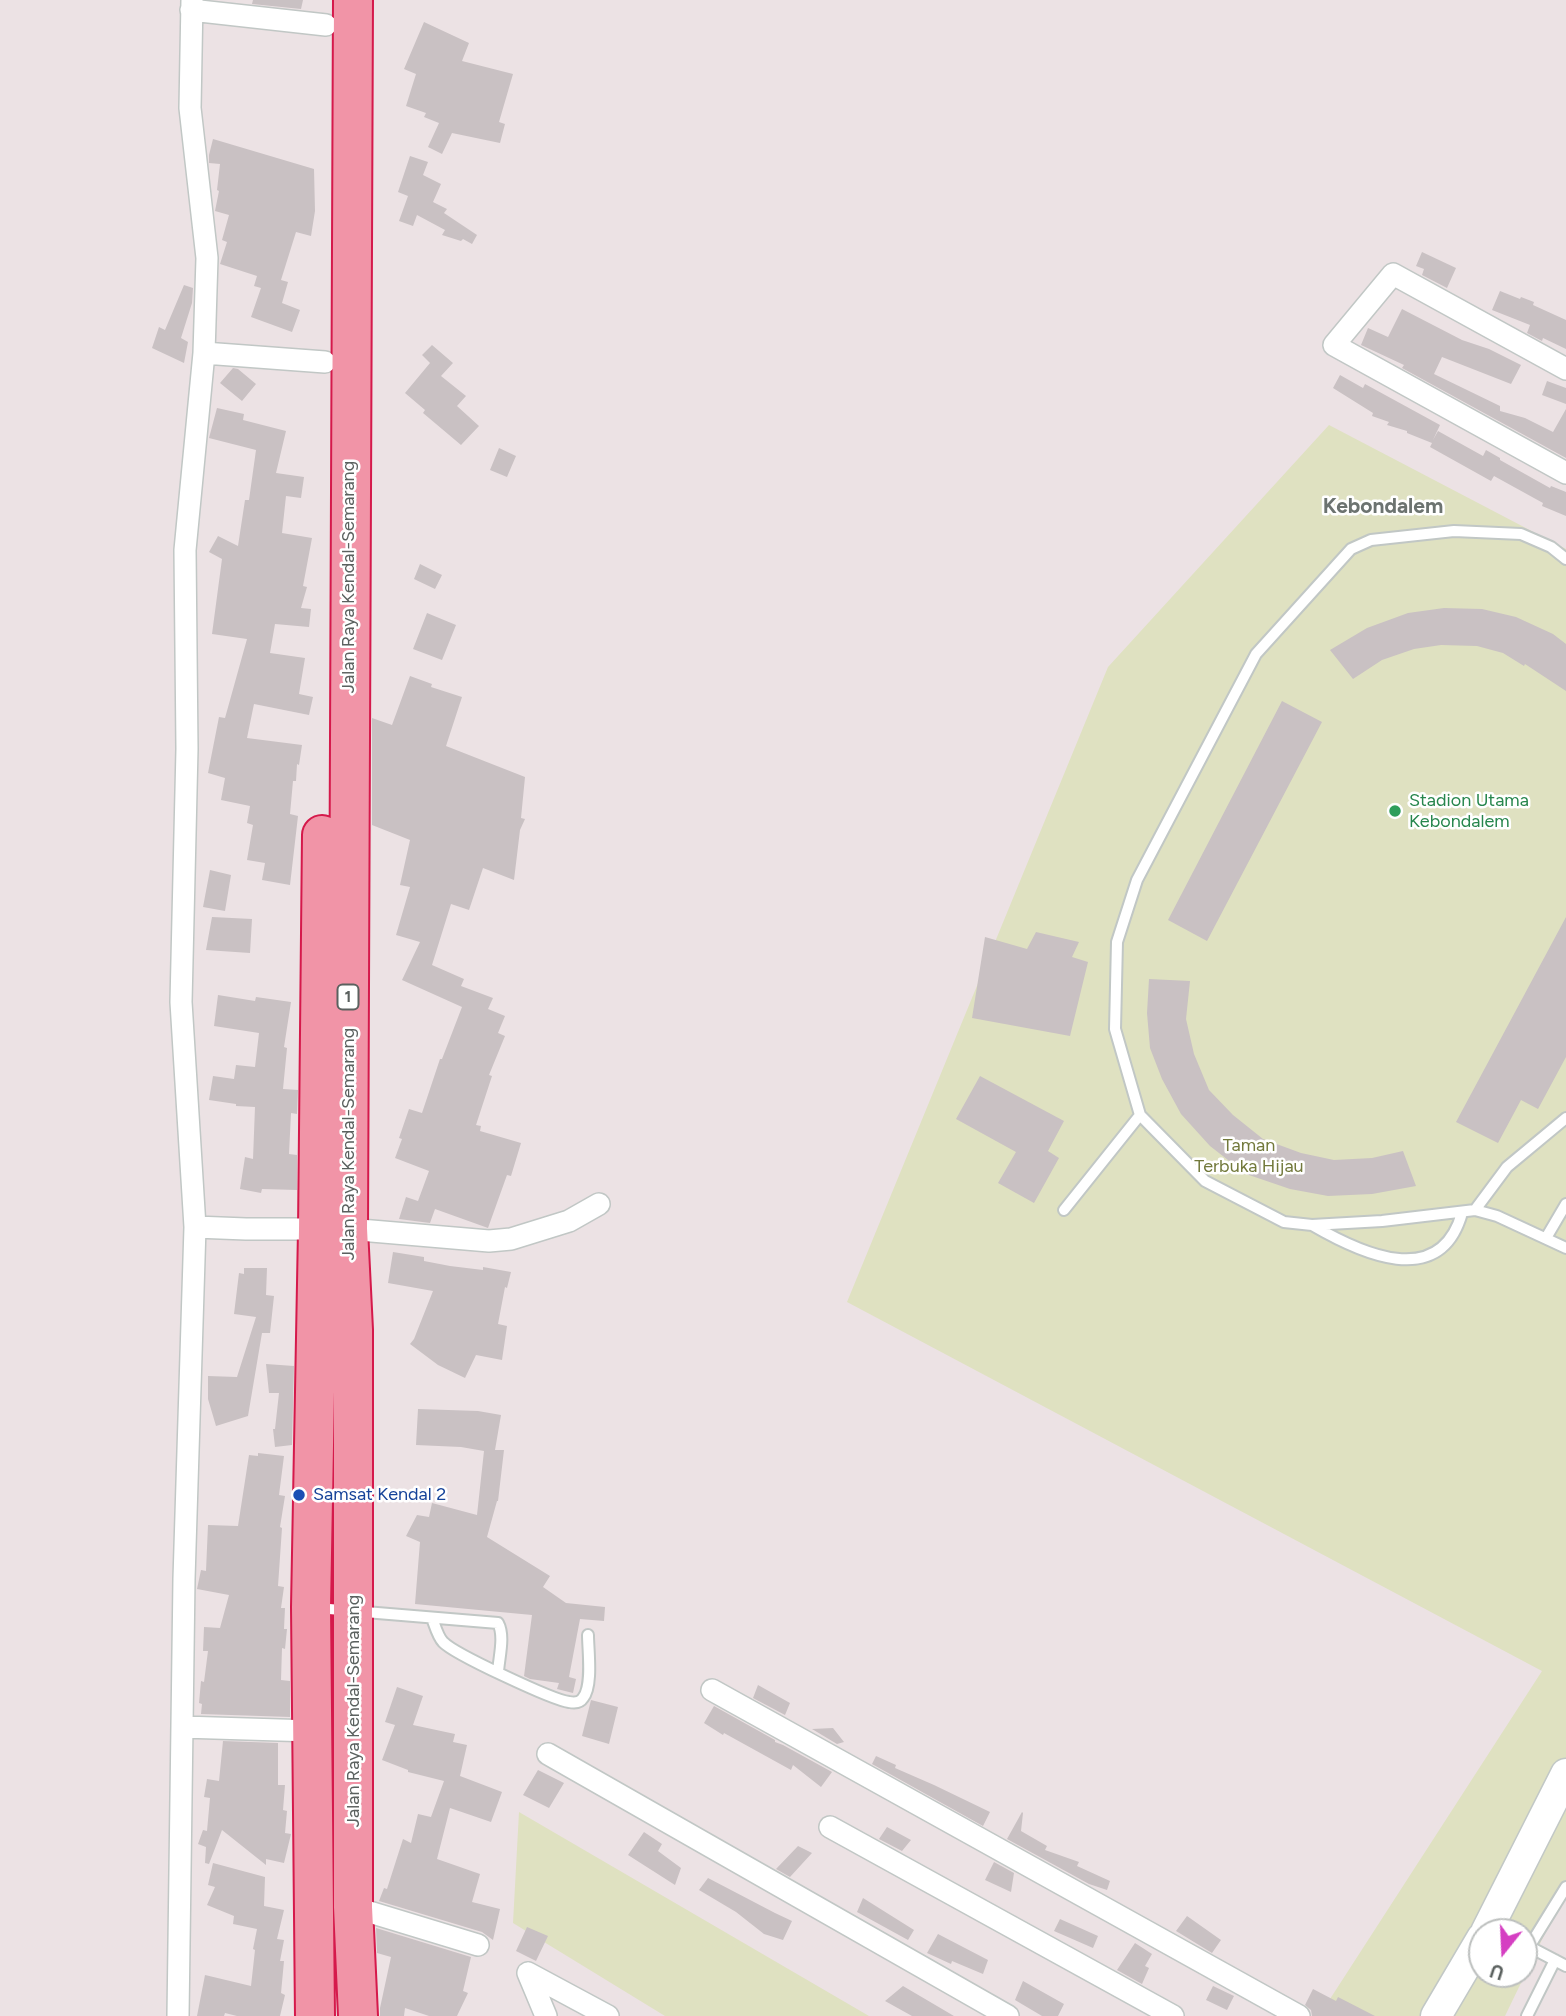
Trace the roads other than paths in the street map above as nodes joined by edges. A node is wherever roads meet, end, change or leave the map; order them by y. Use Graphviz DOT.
graph roads {
  1 [pos="191,5"];
  2 [pos="340,5"];
  3 [pos="204,353"];
  4 [pos="325,362"];
  5 [pos="1566,369"];
  6 [pos="1566,473"];
  7 [pos="1566,559"];
  8 [pos="336,719"];
  9 [pos="1140,1115"];
  10 [pos="1566,1118"];
  11 [pos="599,1204"];
  12 [pos="1566,1204"];
  13 [pos="1064,1210"];
  14 [pos="1475,1210"];
  15 [pos="1462,1213"];
  16 [pos="1312,1226"];
  17 [pos="195,1227"];
  18 [pos="333,1230"];
  19 [pos="1546,1238"];
  20 [pos="1566,1248"];
  21 [pos="311,1607"];
  22 [pos="354,1611"];
  23 [pos="432,1618"];
  24 [pos="588,1635"];
  25 [pos="498,1672"];
  26 [pos="712,1690"];
  27 [pos="181,1727"];
  28 [pos="313,1731"];
  29 [pos="548,1754"];
  30 [pos="1566,1774"];
  31 [pos="1557,1817"];
  32 [pos="830,1828"];
  33 [pos="1566,1887"];
  34 [pos="353,1907"];
  35 [pos="1497,1918"];
  36 [pos="1538,1929"];
  37 [pos="478,1945"];
  38 [pos="1538,1951"];
  39 [pos="1555,1960"];
  40 [pos="1468,1965"];
  41 [pos="1566,1966"];
  42 [pos="314,2004"];
  43 [pos="358,2005"];
  44 [pos="178,2016"];
  45 [pos="546,2016"];
  46 [pos="608,2016"];
  47 [pos="1008,2016"];
  48 [pos="1173,2016"];
  49 [pos="1299,2016"];
  50 [pos="1436,2016"];
  51 [pos="1527,2016"];
  1 -- 2 [label="street"];
  1 -- 3 [label="street"];
  2 -- 4 [label="highway, Jalan Raya Kendal-Semarang / 1"];
  2 -- 8 [label="highway, Jalan Raya Kendal-Semarang / 1"];
  3 -- 4 [label="street"];
  3 -- 17 [label="street"];
  4 -- 8 [label="highway, Jalan Raya Kendal-Semarang / 1"];
  5 -- 6 [label="street"];
  7 -- 9 [label="lane"];
  8 -- 18 [label="highway, Jalan Raya Kendal-Semarang / 1"];
  9 -- 13 [label="lane"];
  9 -- 16 [label="lane"];
  10 -- 14 [label="lane"];
  11 -- 18 [label="street"];
  12 -- 19 [label="lane"];
  14 -- 15 [label="lane"];
  14 -- 19 [label="lane"];
  15 -- 16 [label="lane"];
  15 -- 16 [label="lane"];
  17 -- 18 [label="street"];
  17 -- 27 [label="street"];
  18 -- 21 [label="highway, Jalan Raya Kendal-Semarang / 1"];
  18 -- 22 [label="highway, Jalan Raya Kendal-Semarang / 1"];
  19 -- 20 [label="lane"];
  21 -- 22 [label="lane"];
  21 -- 28 [label="highway, Jalan Raya Kendal-Semarang / 1"];
  22 -- 23 [label="lane"];
  22 -- 34 [label="highway, Jalan Raya Kendal-Semarang / 1"];
  23 -- 25 [label="lane"];
  23 -- 25 [label="lane"];
  24 -- 25 [label="lane"];
  26 -- 49 [label="street"];
  27 -- 28 [label="street"];
  27 -- 44 [label="street"];
  28 -- 42 [label="highway, Jalan Raya Kendal-Semarang / 1"];
  29 -- 47 [label="street"];
  30 -- 31 [label="street"];
  31 -- 35 [label="street"];
  32 -- 48 [label="street"];
  33 -- 36 [label="lane"];
  34 -- 37 [label="street"];
  34 -- 43 [label="highway, Jalan Raya Kendal-Semarang / 1"];
  38 -- 39 [label="lane"];
  39 -- 41 [label="lane"];
  39 -- 51 [label="lane"];
  40 -- 50 [label="street"];
  45 -- 46 [label="street"];
}
